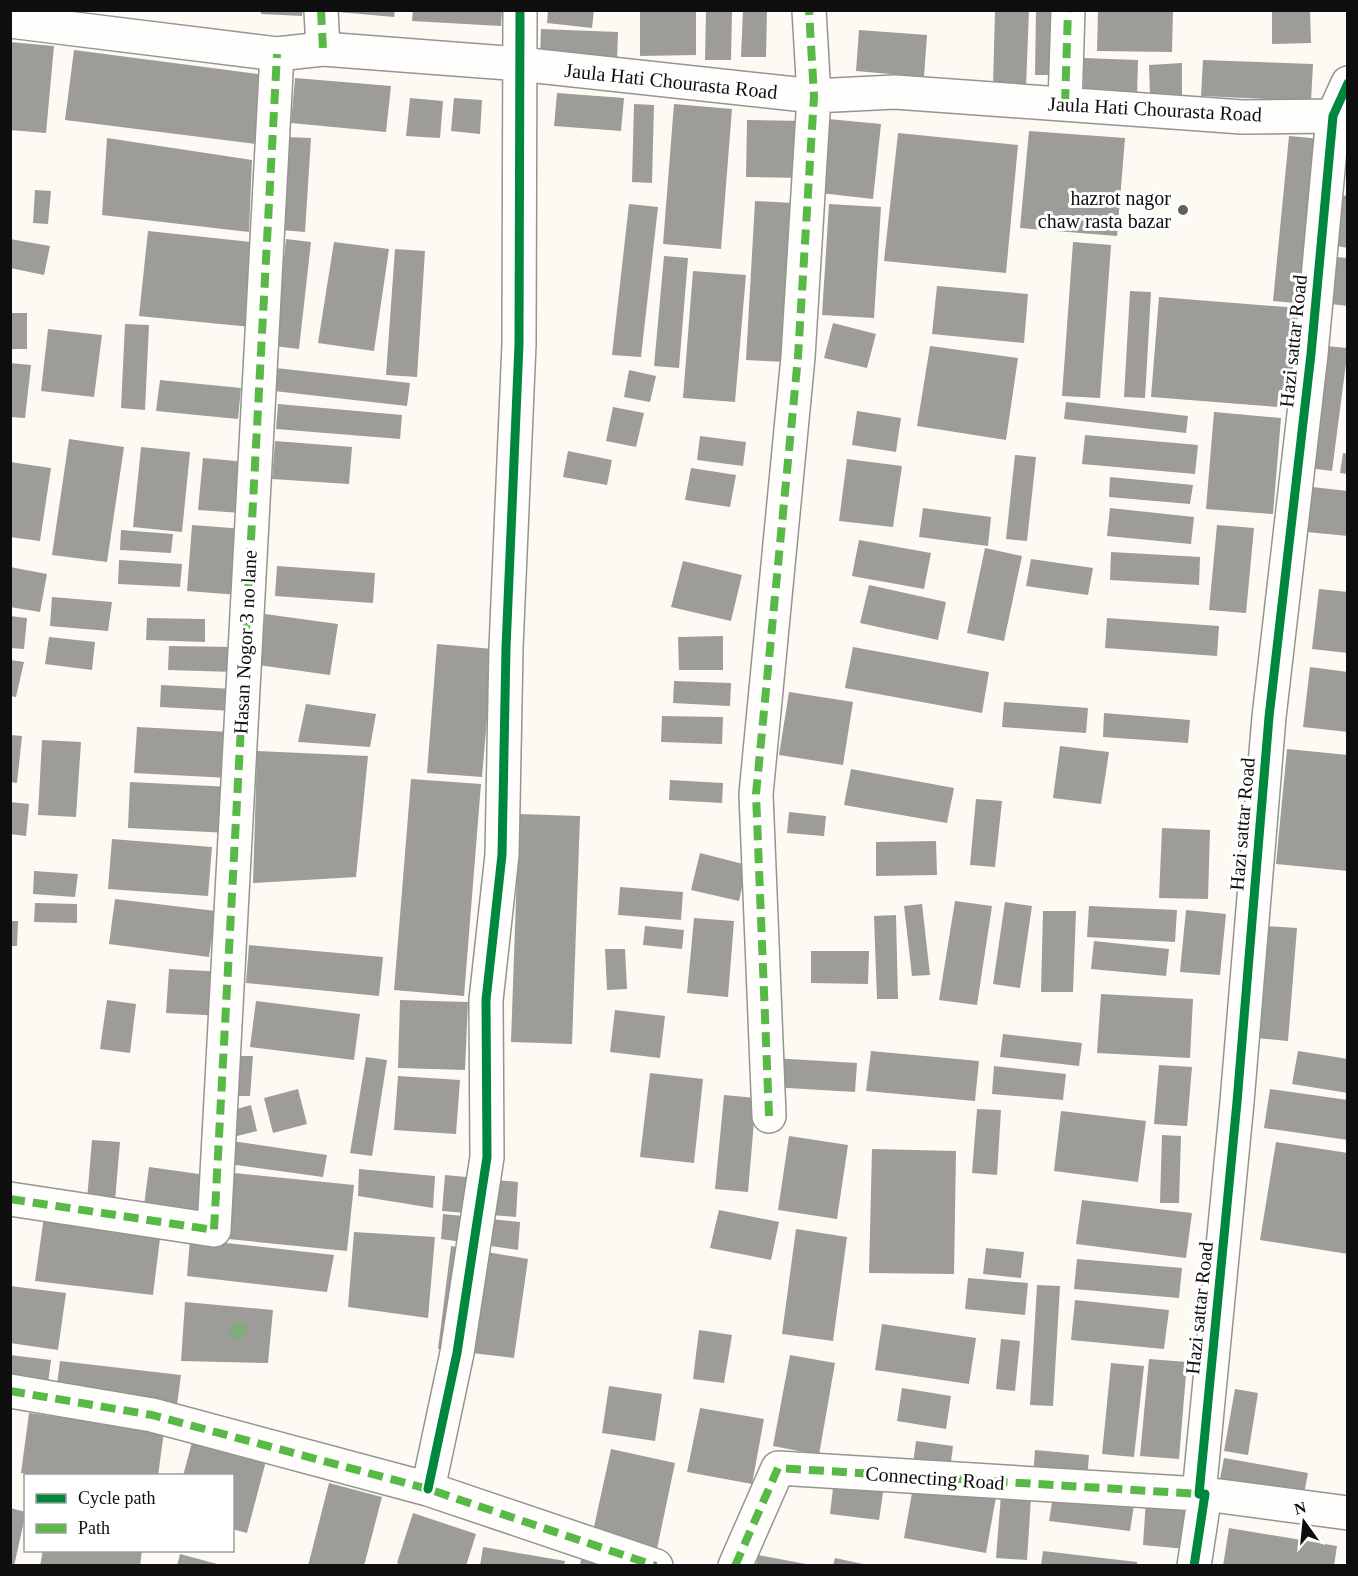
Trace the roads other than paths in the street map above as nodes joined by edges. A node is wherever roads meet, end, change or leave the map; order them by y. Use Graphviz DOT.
graph roads {
  1 [pos="321,10"];
  2 [pos="520,10"];
  3 [pos="809,10"];
  4 [pos="1068,10"];
  5 [pos="10,21"];
  6 [pos="322,49"];
  7 [pos="277,54"];
  8 [pos="519,64"];
  9 [pos="1347,83"];
  10 [pos="814,96"];
  11 [pos="1065,104"];
  12 [pos="1333,116"];
  13 [pos="770,1116"];
  14 [pos="10,1199"];
  15 [pos="10,1391"];
  16 [pos="428,1489"];
  17 [pos="1202,1494"];
  18 [pos="1347,1513"];
  19 [pos="656,1566"];
  20 [pos="735,1566"];
  21 [pos="1194,1566"];
  1 -- 6 [label="street"];
  2 -- 8 [label="street"];
  3 -- 10 [label="street"];
  4 -- 11 [label="street"];
  5 -- 7 [label="street, Jaula Hati Chourasta Road"];
  6 -- 7 [label="street, Jaula Hati Chourasta Road"];
  6 -- 8 [label="street, Jaula Hati Chourasta Road"];
  7 -- 14 [label="street, Hasan Nogor 3 no lane"];
  8 -- 10 [label="street, Jaula Hati Chourasta Road"];
  8 -- 16 [label="street"];
  9 -- 12 [label="street, Hazi sattar Road"];
  10 -- 11 [label="street, Jaula Hati Chourasta Road"];
  10 -- 13 [label="street"];
  11 -- 12 [label="street, Jaula Hati Chourasta Road"];
  12 -- 17 [label="street, Hazi sattar Road"];
  15 -- 16 [label="street"];
  16 -- 19 [label="street"];
  17 -- 18 [label="street"];
  17 -- 20 [label="street, Connecting Road"];
  17 -- 21 [label="street, Hazi sattar Road"];
}
